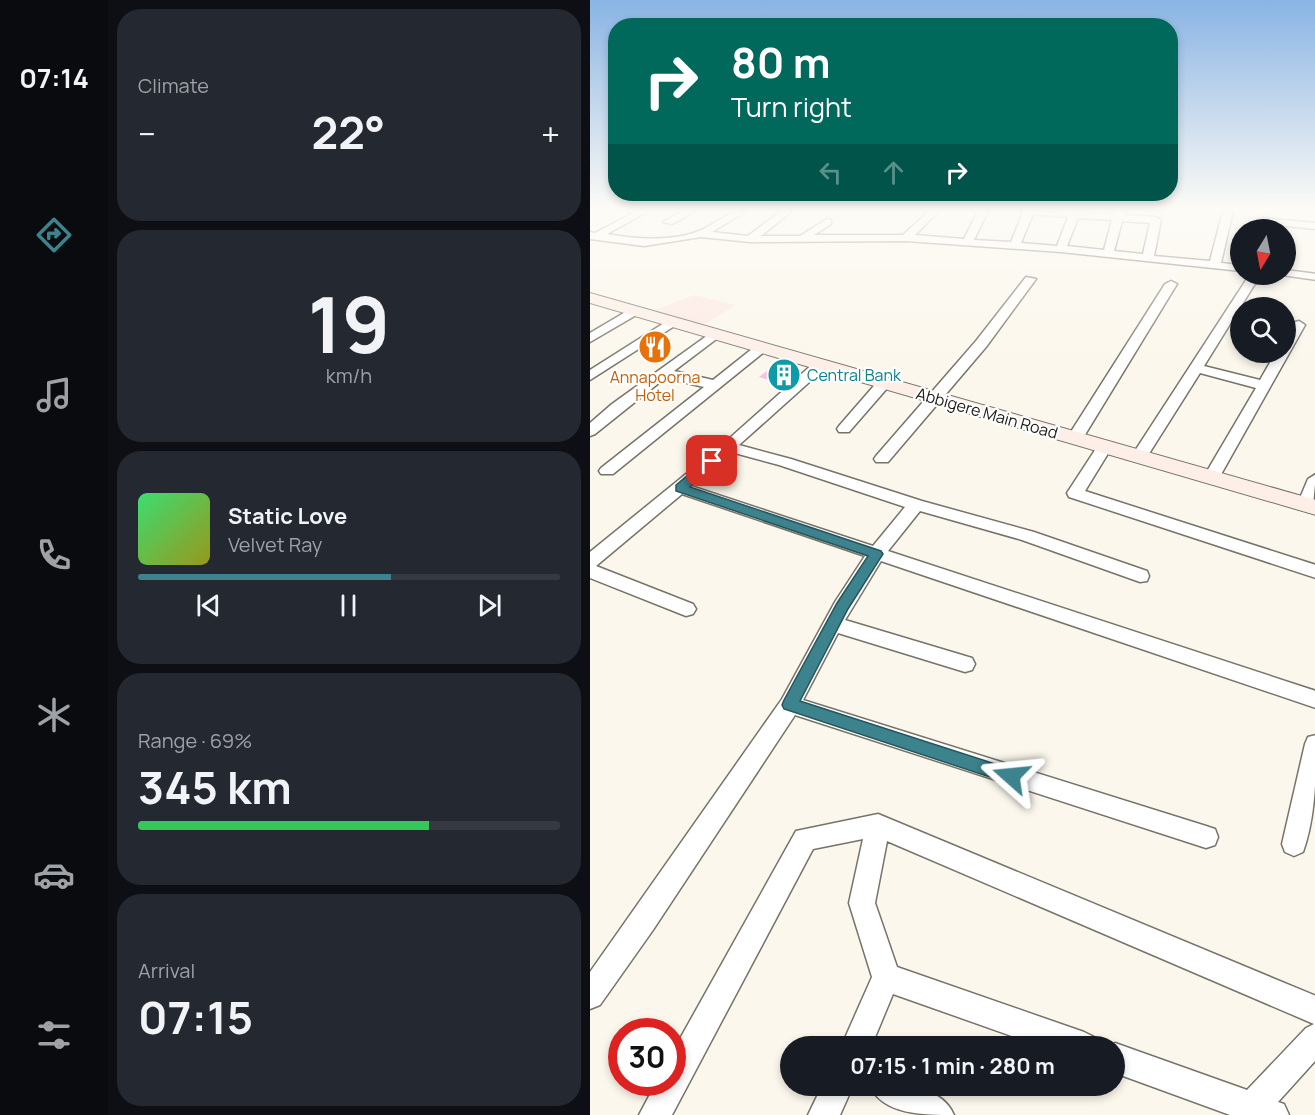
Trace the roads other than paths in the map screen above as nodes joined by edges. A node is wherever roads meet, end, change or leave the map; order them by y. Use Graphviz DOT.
graph roads {
  1 [pos="1196,263"];
  2 [pos="1215,265"];
  3 [pos="1230,267"];
  4 [pos="1296,274"];
  5 [pos="1316,277"];
  6 [pos="1030,279"];
  7 [pos="1171,284"];
  8 [pos="1249,285"];
  9 [pos="590,298"];
  10 [pos="634,311"];
  11 [pos="672,322"];
  12 [pos="1298,325"];
  13 [pos="1296,329"];
  14 [pos="715,334"];
  15 [pos="590,338"];
  16 [pos="762,348"];
  17 [pos="1277,363"];
  18 [pos="820,365"];
  19 [pos="1197,368"];
  20 [pos="663,373"];
  21 [pos="590,376"];
  22 [pos="884,383"];
  23 [pos="715,385"];
  24 [pos="1265,386"];
  25 [pos="936,398"];
  26 [pos="844,429"];
  27 [pos="590,431"];
  28 [pos="1075,438"];
  29 [pos="728,447"];
  30 [pos="1104,447"];
  31 [pos="1139,457"];
  32 [pos="882,459"];
  33 [pos="607,471"];
  34 [pos="1211,478"];
  35 [pos="1316,479"];
  36 [pos="681,488"];
  37 [pos="916,505"];
  38 [pos="1310,507"];
  39 [pos="876,554"];
  40 [pos="591,562"];
  41 [pos="1316,572"];
  42 [pos="1140,576"];
  43 [pos="686,609"];
  44 [pos="834,624"];
  45 [pos="965,664"];
  46 [pos="1316,700"];
  47 [pos="790,705"];
  48 [pos="1316,744"];
  49 [pos="878,825"];
  50 [pos="1206,837"];
  51 [pos="1294,844"];
  52 [pos="886,977"];
  53 [pos="590,995"];
  54 [pos="1316,1011"];
  55 [pos="861,1036"];
  56 [pos="1053,1036"];
  57 [pos="1316,1038"];
  58 [pos="1125,1062"];
  59 [pos="833,1096"];
  60 [pos="903,1096"];
  61 [pos="1257,1112"];
  62 [pos="655,1115"];
  63 [pos="824,1115"];
  64 [pos="938,1115"];
  1 -- 2 [label="street"];
  2 -- 3 [label="street"];
  4 -- 5 [label="street"];
  6 -- 25 [label="street"];
  7 -- 28 [label="street"];
  8 -- 19 [label="street"];
  9 -- 10 [label="main road, Abbigere Main Road"];
  10 -- 11 [label="main road, Abbigere Main Road"];
  10 -- 15 [label="street"];
  11 -- 14 [label="main road, Abbigere Main Road"];
  11 -- 21 [label="street"];
  12 -- 13 [label="street"];
  14 -- 16 [label="main road, Abbigere Main Road"];
  14 -- 20 [label="street"];
  16 -- 18 [label="main road, Abbigere Main Road"];
  16 -- 23 [label="street"];
  17 -- 24 [label="street"];
  18 -- 22 [label="main road, Abbigere Main Road"];
  18 -- 29 [label="street"];
  19 -- 24 [label="street"];
  19 -- 31 [label="street"];
  20 -- 23 [label="street"];
  20 -- 27 [label="street"];
  22 -- 25 [label="main road, Abbigere Main Road"];
  22 -- 26 [label="street"];
  23 -- 33 [label="street"];
  24 -- 34 [label="street"];
  25 -- 28 [label="main road, Abbigere Main Road"];
  25 -- 32 [label="street"];
  28 -- 30 [label="main road, Abbigere Main Road"];
  29 -- 36 [label="street"];
  29 -- 37 [label="street"];
  30 -- 31 [label="main road, Abbigere Main Road"];
  30 -- 41 [label="street"];
  31 -- 34 [label="main road, Abbigere Main Road"];
  34 -- 38 [label="main road, Abbigere Main Road"];
  35 -- 38 [label="street"];
  36 -- 39 [label="street"];
  36 -- 40 [label="street"];
  37 -- 39 [label="street"];
  37 -- 42 [label="street"];
  39 -- 44 [label="street"];
  39 -- 46 [label="street"];
  40 -- 43 [label="street"];
  44 -- 45 [label="street"];
  44 -- 47 [label="street"];
  47 -- 50 [label="street"];
  47 -- 53 [label="street"];
  48 -- 51 [label="street"];
  49 -- 52 [label="street"];
  49 -- 54 [label="street"];
  49 -- 62 [label="street"];
  52 -- 55 [label="street"];
  52 -- 56 [label="street"];
  57 -- 61 [label="street"];
  58 -- 61 [label="street"];
  59 -- 63 [label="street"];
  60 -- 64 [label="street"];
}
